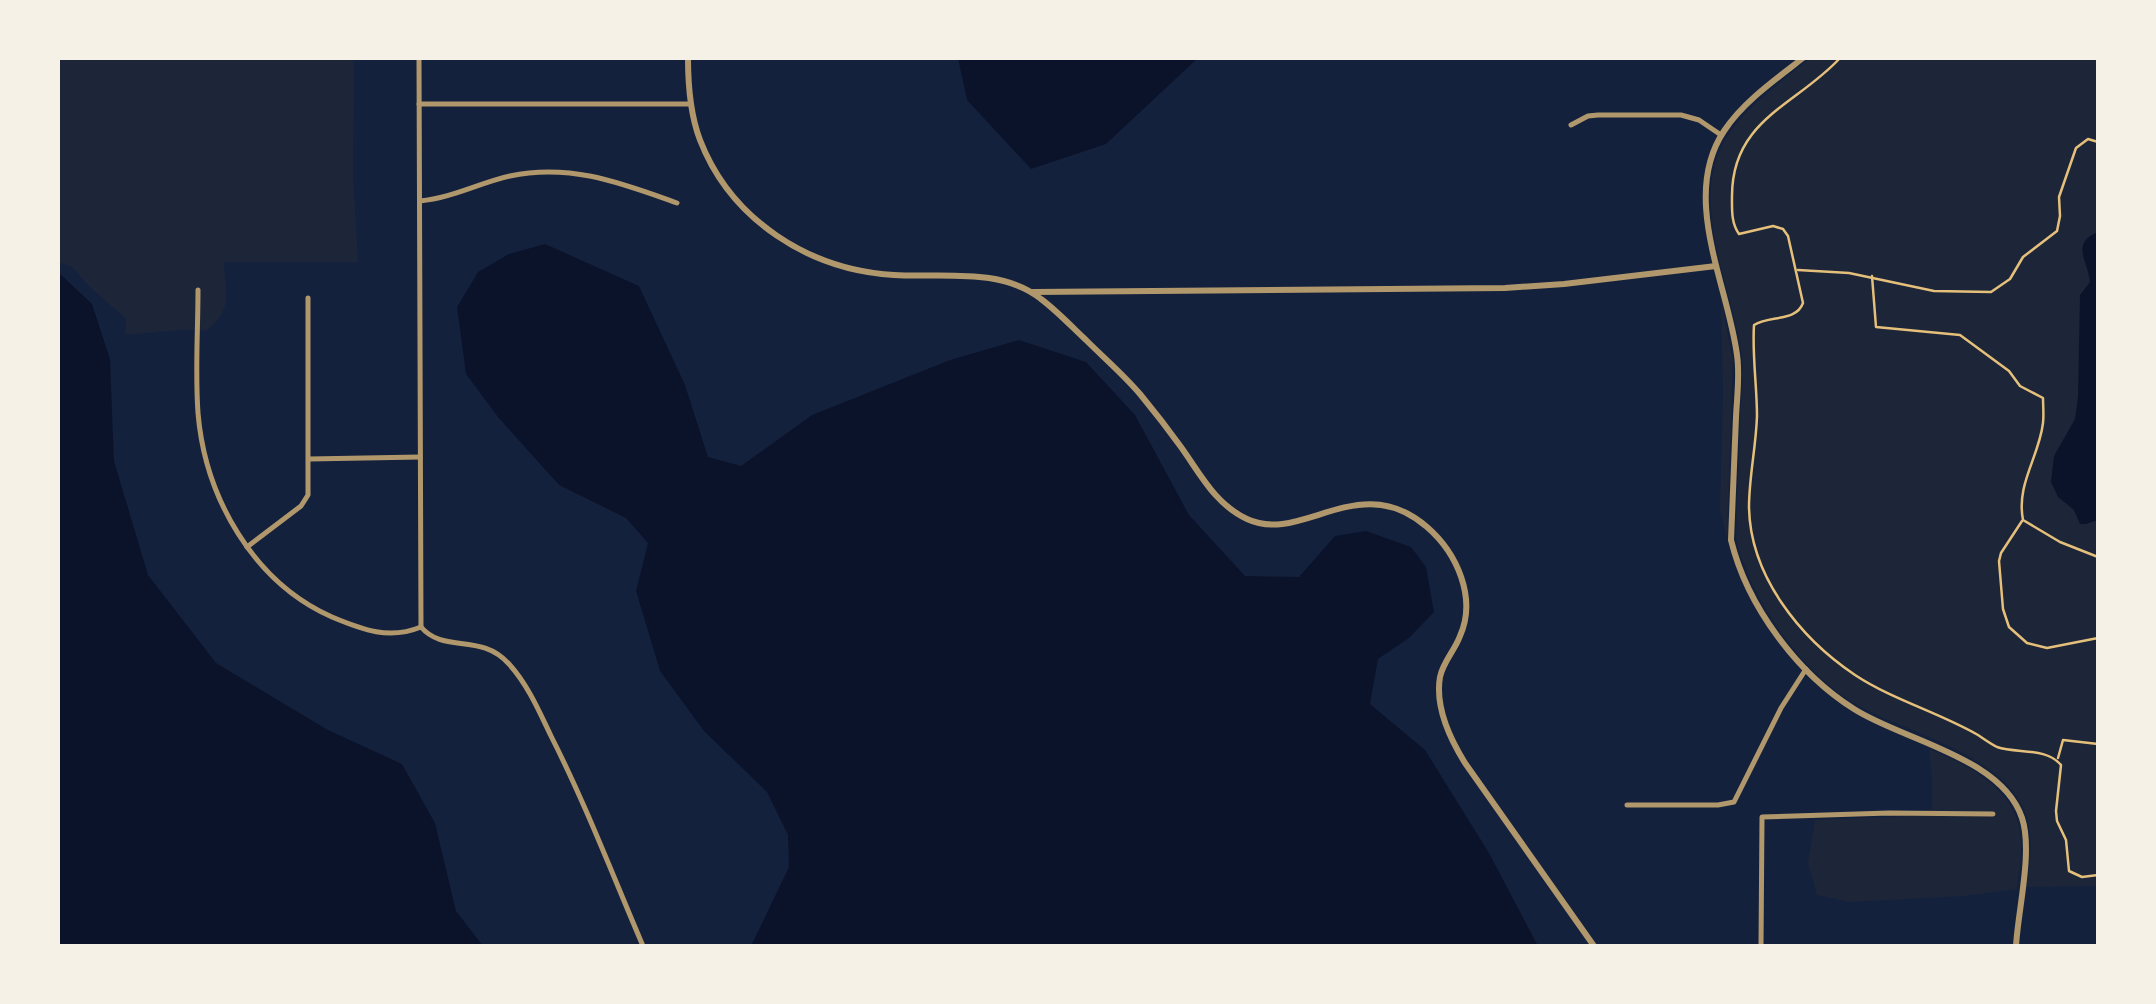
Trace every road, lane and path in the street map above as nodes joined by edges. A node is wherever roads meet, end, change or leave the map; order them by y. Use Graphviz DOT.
graph roads {
  1 [pos="420,58"];
  2 [pos="688,58"];
  3 [pos="1802,58"];
  4 [pos="1840,58"];
  5 [pos="419,104"];
  6 [pos="691,104"];
  7 [pos="1571,125"];
  8 [pos="2098,134"];
  9 [pos="1721,135"];
  10 [pos="2088,139"];
  11 [pos="2098,142"];
  12 [pos="420,201"];
  13 [pos="676,204"];
  14 [pos="1716,266"];
  15 [pos="1796,270"];
  16 [pos="1872,276"];
  17 [pos="198,290"];
  18 [pos="1031,292"];
  19 [pos="308,298"];
  20 [pos="420,458"];
  21 [pos="309,459"];
  22 [pos="2023,520"];
  23 [pos="246,547"];
  24 [pos="2098,557"];
  25 [pos="421,627"];
  26 [pos="2098,638"];
  27 [pos="1806,668"];
  28 [pos="2098,744"];
  29 [pos="2058,760"];
  30 [pos="1626,806"];
  31 [pos="1993,814"];
  32 [pos="2098,876"];
  33 [pos="644,946"];
  34 [pos="1594,946"];
  35 [pos="1761,946"];
  36 [pos="2016,946"];
  1 -- 5 [label="street"];
  2 -- 6 [label="street"];
  3 -- 9 [label="street"];
  4 -- 15 [label="path"];
  5 -- 6 [label="street"];
  5 -- 12 [label="street"];
  6 -- 18 [label="street"];
  7 -- 9 [label="street"];
  8 -- 10 [label="path"];
  9 -- 14 [label="street"];
  10 -- 11 [label="path"];
  10 -- 16 [label="path"];
  12 -- 13 [label="street"];
  12 -- 20 [label="street"];
  14 -- 18 [label="street"];
  14 -- 27 [label="street"];
  15 -- 16 [label="path"];
  15 -- 29 [label="path"];
  16 -- 22 [label="path"];
  17 -- 23 [label="street"];
  18 -- 34 [label="street"];
  19 -- 21 [label="street"];
  20 -- 21 [label="street"];
  20 -- 25 [label="street"];
  21 -- 23 [label="street"];
  22 -- 24 [label="path"];
  22 -- 26 [label="path"];
  23 -- 25 [label="street"];
  25 -- 33 [label="street"];
  27 -- 30 [label="street"];
  27 -- 36 [label="street"];
  28 -- 29 [label="path"];
  29 -- 32 [label="path"];
  31 -- 35 [label="street"];
}
